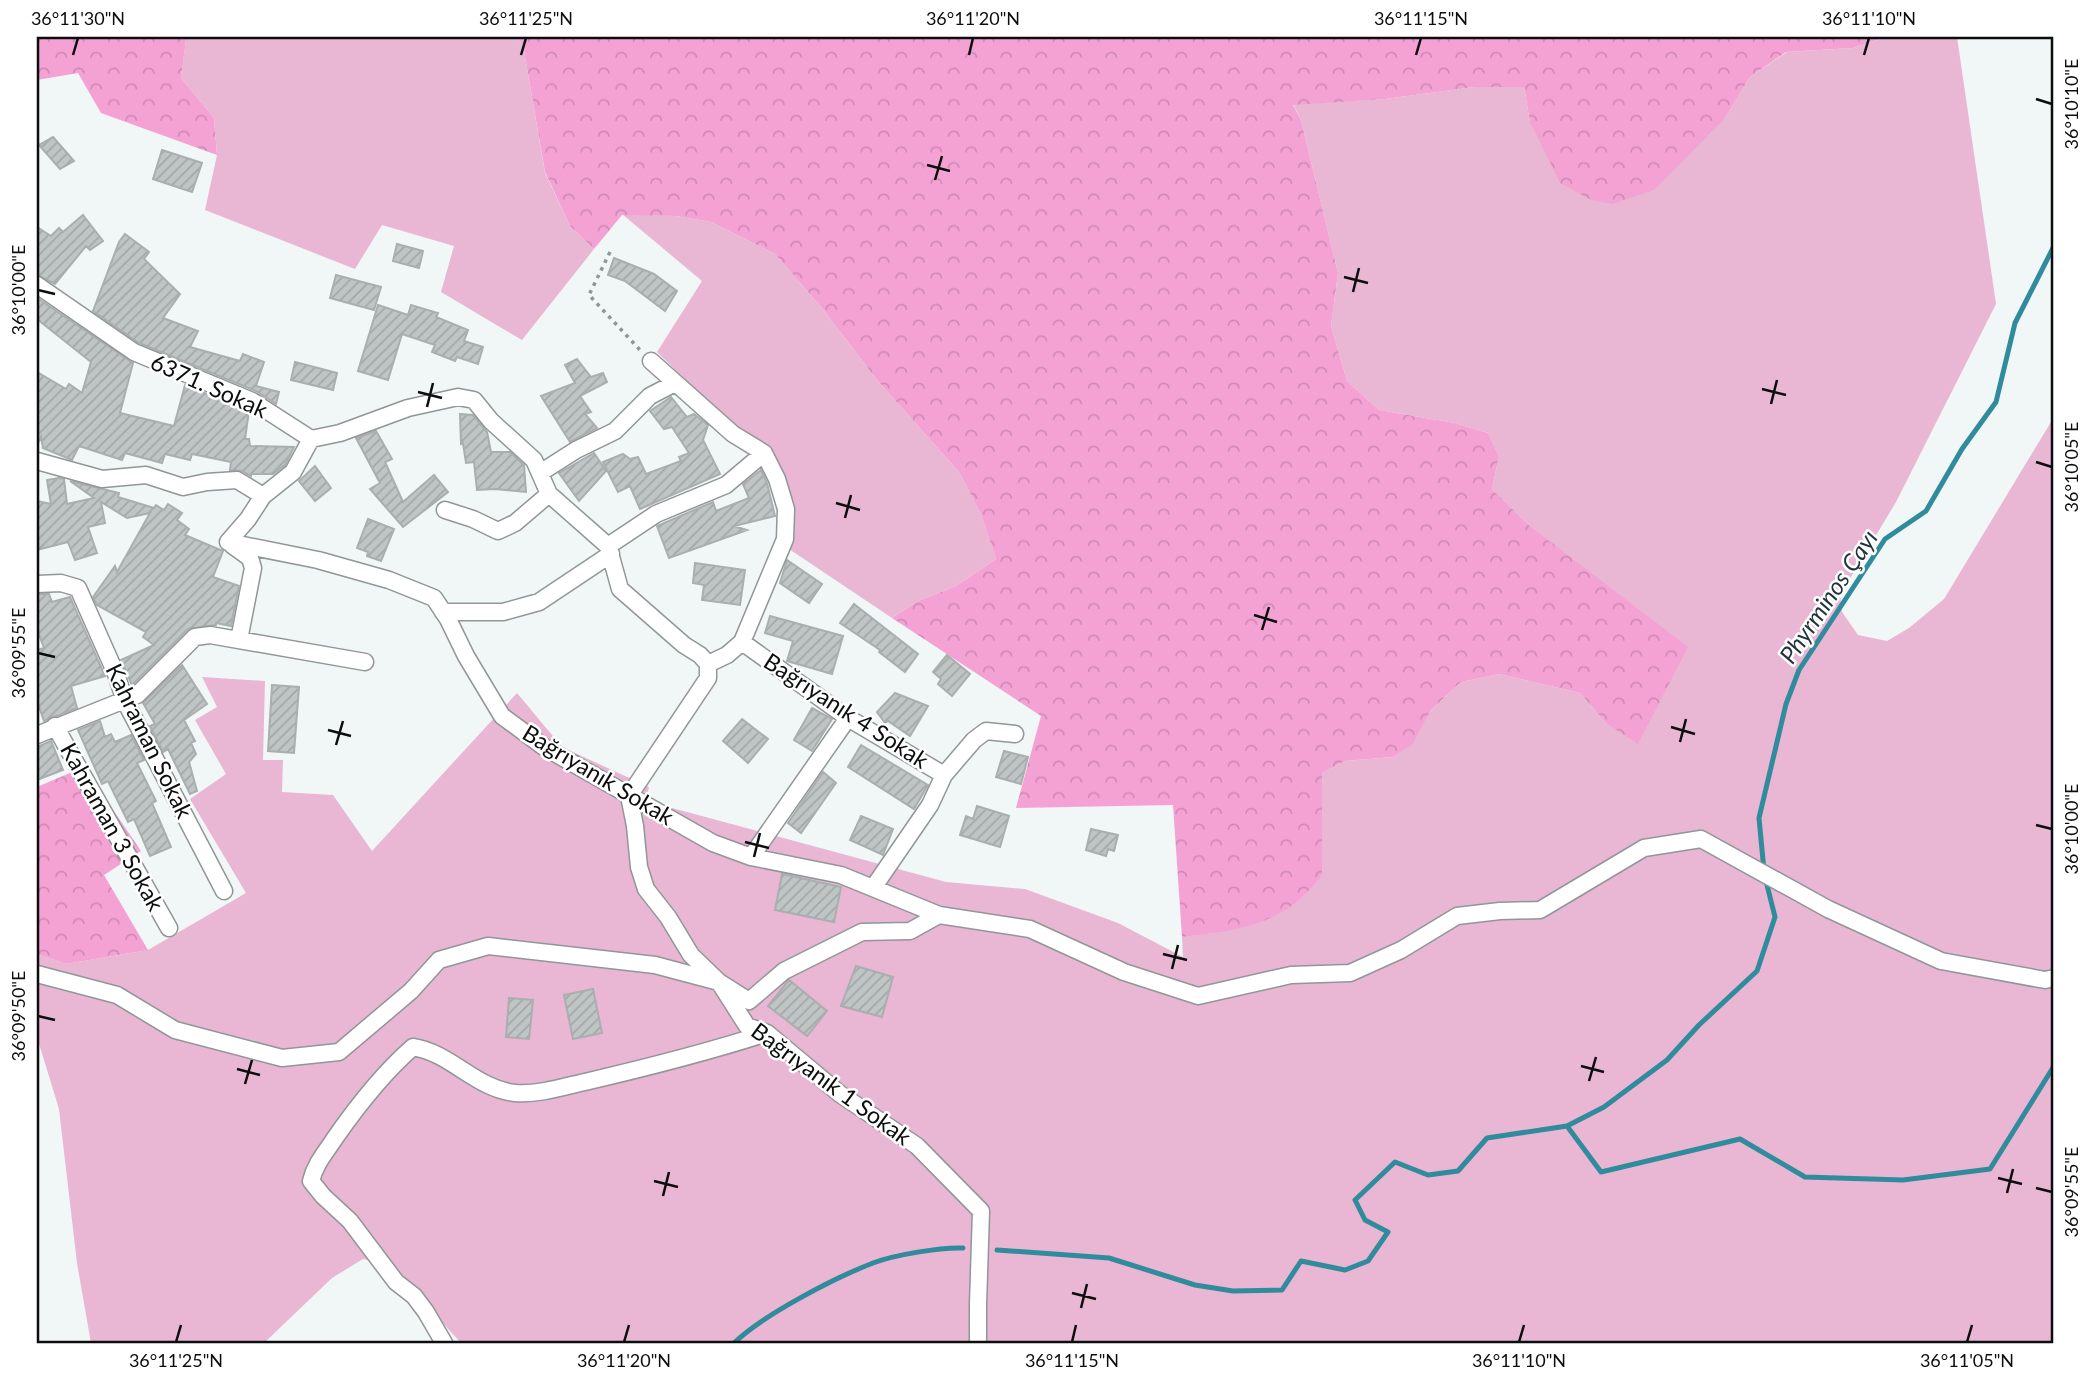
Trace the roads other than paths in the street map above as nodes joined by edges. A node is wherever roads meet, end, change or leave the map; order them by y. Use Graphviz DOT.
graph roads {
  1 [pos="37,285"];
  2 [pos="651,361"];
  3 [pos="675,383"];
  4 [pos="311,439"];
  5 [pos="764,453"];
  6 [pos="37,461"];
  7 [pos="540,473"];
  8 [pos="549,494"];
  9 [pos="263,496"];
  10 [pos="445,510"];
  11 [pos="229,542"];
  12 [pos="609,550"];
  13 [pos="37,584"];
  14 [pos="443,612"];
  15 [pos="239,640"];
  16 [pos="742,642"];
  17 [pos="365,662"];
  18 [pos="709,664"];
  19 [pos="125,701"];
  20 [pos="848,718"];
  21 [pos="55,726"];
  22 [pos="1015,734"];
  23 [pos="37,735"];
  24 [pos="944,775"];
  25 [pos="629,796"];
  26 [pos="751,857"];
  27 [pos="873,888"];
  28 [pos="224,891"];
  29 [pos="939,915"];
  30 [pos="169,928"];
  31 [pos="37,974"];
  32 [pos="2054,978"];
  33 [pos="719,982"];
  34 [pos="766,1033"];
  35 [pos="444,1343"];
  36 [pos="978,1343"];
  1 -- 4 [label="street, 6371. Sokak"];
  2 -- 3 [label="street"];
  3 -- 5 [label="street"];
  3 -- 7 [label="street"];
  4 -- 7 [label="street"];
  4 -- 9 [label="street"];
  5 -- 12 [label="street"];
  5 -- 16 [label="street"];
  6 -- 9 [label="street"];
  7 -- 8 [label="street"];
  8 -- 10 [label="street"];
  8 -- 12 [label="street"];
  9 -- 11 [label="street"];
  11 -- 14 [label="street, Bağrıyanık Sokak"];
  11 -- 15 [label="street"];
  12 -- 14 [label="street"];
  12 -- 18 [label="street"];
  13 -- 19 [label="street, Kahraman Sokak"];
  14 -- 25 [label="street, Bağrıyanık Sokak"];
  15 -- 17 [label="street"];
  15 -- 19 [label="street"];
  16 -- 18 [label="street"];
  16 -- 20 [label="street, Bağrıyanık 4 Sokak"];
  18 -- 25 [label="street"];
  19 -- 21 [label="street"];
  19 -- 28 [label="street, Kahraman Sokak"];
  20 -- 24 [label="street, Bağrıyanık 4 Sokak"];
  20 -- 26 [label="street"];
  21 -- 23 [label="street"];
  21 -- 30 [label="street, Kahraman 3 Sokak"];
  22 -- 24 [label="street"];
  24 -- 27 [label="street, Bağrıyanık 4 Sokak"];
  25 -- 26 [label="street, Bağrıyanık Sokak"];
  25 -- 33 [label="street, Bağrıyanık 1 Sokak"];
  26 -- 27 [label="street, Bağrıyanık Sokak"];
  27 -- 29 [label="street, Bağrıyanık Sokak"];
  29 -- 32 [label="street, Bağrıyanık Sokak"];
  29 -- 33 [label="street"];
  31 -- 33 [label="street"];
  33 -- 34 [label="street, Bağrıyanık 1 Sokak"];
  34 -- 35 [label="street"];
  34 -- 36 [label="street, Bağrıyanık 1 Sokak"];
}
